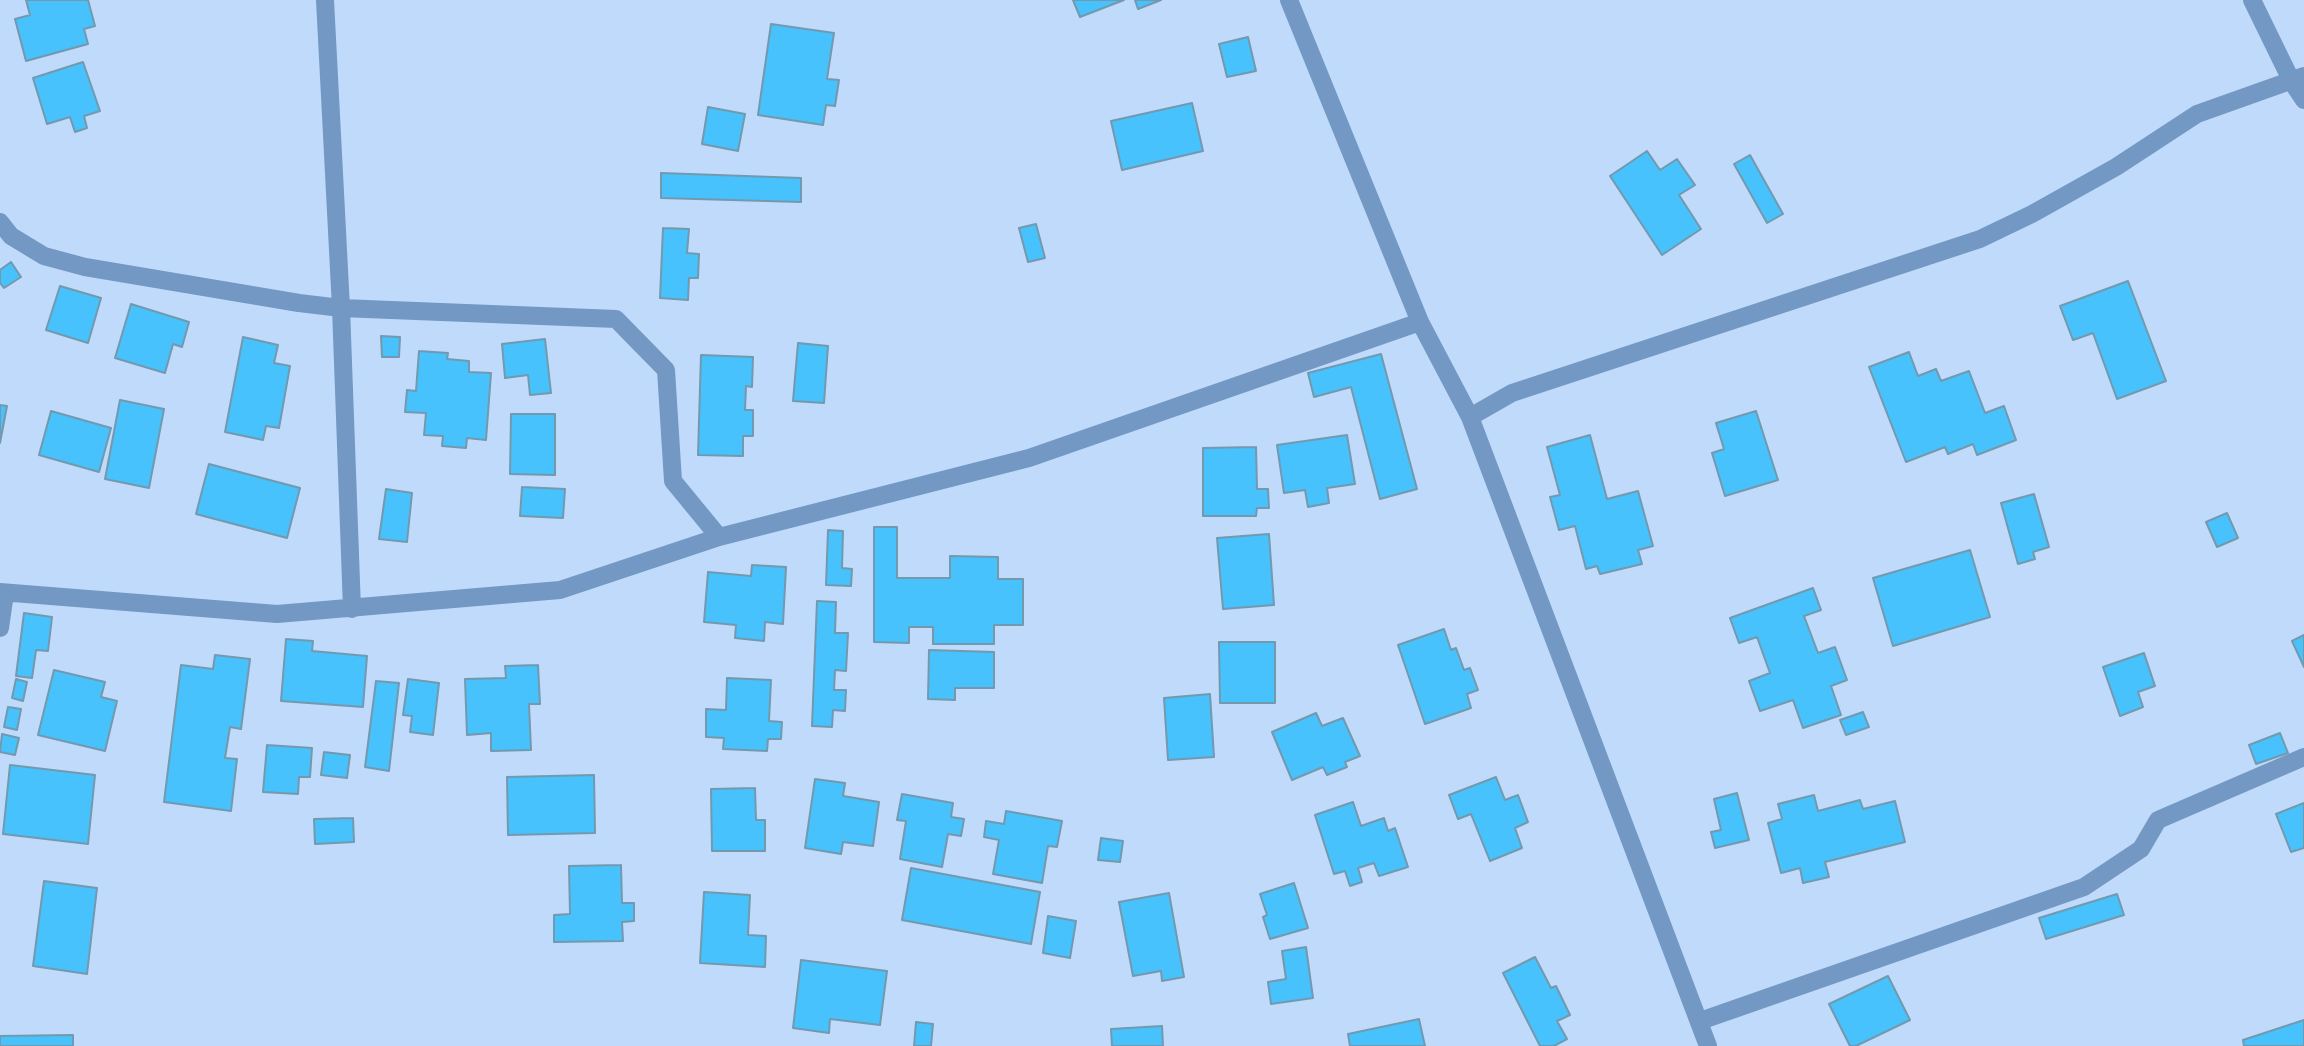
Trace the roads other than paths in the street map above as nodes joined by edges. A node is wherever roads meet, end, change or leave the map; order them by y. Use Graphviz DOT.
graph roads {
  1 [pos="325,0"];
  2 [pos="1289,0"];
  3 [pos="2252,0"];
  4 [pos="2298,79"];
  5 [pos="2304,100"];
  6 [pos="0,222"];
  7 [pos="341,308"];
  8 [pos="1420,322"];
  9 [pos="1470,417"];
  10 [pos="719,537"];
  11 [pos="2,593"];
  12 [pos="352,609"];
  13 [pos="0,628"];
  14 [pos="2304,757"];
  15 [pos="1700,1021"];
  16 [pos="1709,1046"];
  1 -- 7 [label="street"];
  2 -- 8 [label="street"];
  3 -- 4 [label="street"];
  4 -- 5 [label="street"];
  4 -- 9 [label="street"];
  6 -- 7 [label="street"];
  7 -- 10 [label="street"];
  7 -- 12 [label="street"];
  8 -- 9 [label="street"];
  8 -- 10 [label="street"];
  9 -- 15 [label="street"];
  10 -- 12 [label="street"];
  11 -- 12 [label="street"];
  11 -- 13 [label="street"];
  14 -- 15 [label="street"];
  15 -- 16 [label="street"];
}
